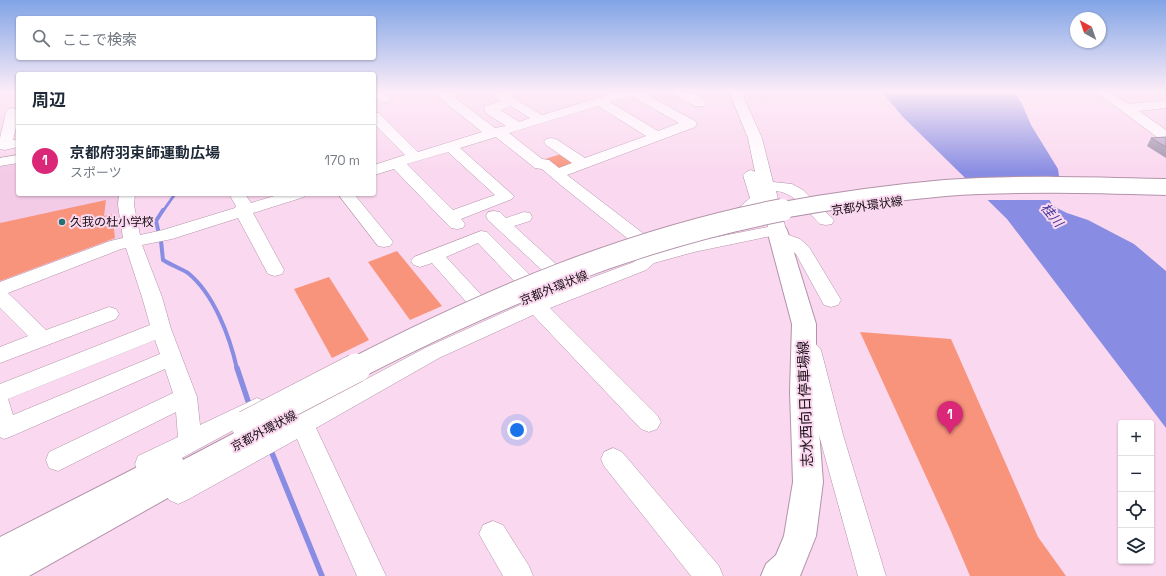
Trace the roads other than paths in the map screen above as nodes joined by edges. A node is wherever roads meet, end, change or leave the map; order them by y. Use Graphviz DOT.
graph roads {
  1 [pos="10,118"];
  2 [pos="377,119"];
  3 [pos="476,119"];
  4 [pos="504,119"];
  5 [pos="540,119"];
  6 [pos="641,119"];
  7 [pos="678,119"];
  8 [pos="734,119"];
  9 [pos="747,119"];
  10 [pos="1141,119"];
  11 [pos="1147,124"];
  12 [pos="516,126"];
  13 [pos="1166,129"];
  14 [pos="495,133"];
  15 [pos="657,137"];
  16 [pos="1166,137"];
  17 [pos="551,142"];
  18 [pos="16,143"];
  19 [pos="450,146"];
  20 [pos="415,157"];
  21 [pos="16,159"];
  22 [pos="0,162"];
  23 [pos="397,163"];
  24 [pos="583,164"];
  25 [pos="376,169"];
  26 [pos="556,174"];
  27 [pos="767,186"];
  28 [pos="1165,188"];
  29 [pos="127,196"];
  30 [pos="238,196"];
  31 [pos="292,196"];
  32 [pos="348,196"];
  33 [pos="243,211"];
  34 [pos="524,217"];
  35 [pos="826,220"];
  36 [pos="778,225"];
  37 [pos="735,239"];
  38 [pos="384,242"];
  39 [pos="132,243"];
  40 [pos="630,243"];
  41 [pos="640,266"];
  42 [pos="551,269"];
  43 [pos="275,270"];
  44 [pos="524,280"];
  45 [pos="0,289"];
  46 [pos="0,296"];
  47 [pos="476,300"];
  48 [pos="830,300"];
  49 [pos="536,306"];
  50 [pos="109,314"];
  51 [pos="804,324"];
  52 [pos="161,329"];
  53 [pos="42,338"];
  54 [pos="0,355"];
  55 [pos="172,358"];
  56 [pos="0,393"];
  57 [pos="186,397"];
  58 [pos="0,405"];
  59 [pos="649,422"];
  60 [pos="302,424"];
  61 [pos="249,431"];
  62 [pos="190,442"];
  63 [pos="613,459"];
  64 [pos="58,460"];
  65 [pos="493,534"];
  66 [pos="0,541"];
  67 [pos="0,554"];
  68 [pos="0,574"];
  69 [pos="24,576"];
  70 [pos="372,576"];
  71 [pos="519,576"];
  72 [pos="710,576"];
  73 [pos="778,576"];
  74 [pos="872,576"];
  1 -- 18 [label="street"];
  2 -- 20 [label="street"];
  3 -- 14 [label="street"];
  4 -- 12 [label="street"];
  5 -- 12 [label="street"];
  6 -- 15 [label="street"];
  7 -- 15 [label="street"];
  8 -- 40 [label="street"];
  9 -- 27 [label="street"];
  10 -- 11 [label="street"];
  11 -- 13 [label="street"];
  11 -- 16 [label="street"];
  12 -- 14 [label="street"];
  14 -- 19 [label="street"];
  14 -- 26 [label="street"];
  15 -- 24 [label="street"];
  17 -- 24 [label="street"];
  19 -- 20 [label="street"];
  19 -- 23 [label="street"];
  20 -- 23 [label="street"];
  21 -- 22 [label="street"];
  23 -- 25 [label="street"];
  24 -- 26 [label="street"];
  26 -- 40 [label="street"];
  27 -- 35 [label="street"];
  27 -- 36 [label="street"];
  28 -- 61 [label="main road, 京都外環状線"];
  29 -- 39 [label="street"];
  30 -- 33 [label="street"];
  31 -- 33 [label="street"];
  32 -- 38 [label="street"];
  33 -- 39 [label="street"];
  33 -- 43 [label="street"];
  34 -- 42 [label="street"];
  36 -- 37 [label="street"];
  36 -- 48 [label="street"];
  36 -- 51 [label="main road, 志水西向日停車場線"];
  37 -- 40 [label="street"];
  37 -- 41 [label="street"];
  39 -- 45 [label="street"];
  39 -- 52 [label="street"];
  40 -- 41 [label="street"];
  40 -- 42 [label="street"];
  41 -- 49 [label="street"];
  42 -- 44 [label="street"];
  44 -- 47 [label="street"];
  44 -- 47 [label="street"];
  46 -- 53 [label="street"];
  47 -- 62 [label="street"];
  49 -- 59 [label="street"];
  49 -- 60 [label="street"];
  50 -- 53 [label="street"];
  51 -- 73 [label="main road, 志水西向日停車場線"];
  51 -- 74 [label="street"];
  52 -- 55 [label="street"];
  52 -- 56 [label="street"];
  53 -- 54 [label="street"];
  55 -- 57 [label="street"];
  55 -- 58 [label="street"];
  57 -- 62 [label="street"];
  57 -- 64 [label="street"];
  60 -- 69 [label="street"];
  60 -- 70 [label="street"];
  61 -- 67 [label="main road, 京都外環状線"];
  61 -- 68 [label="main road, 京都外環状線"];
  62 -- 66 [label="street"];
  63 -- 72 [label="street"];
  65 -- 71 [label="street"];
}
